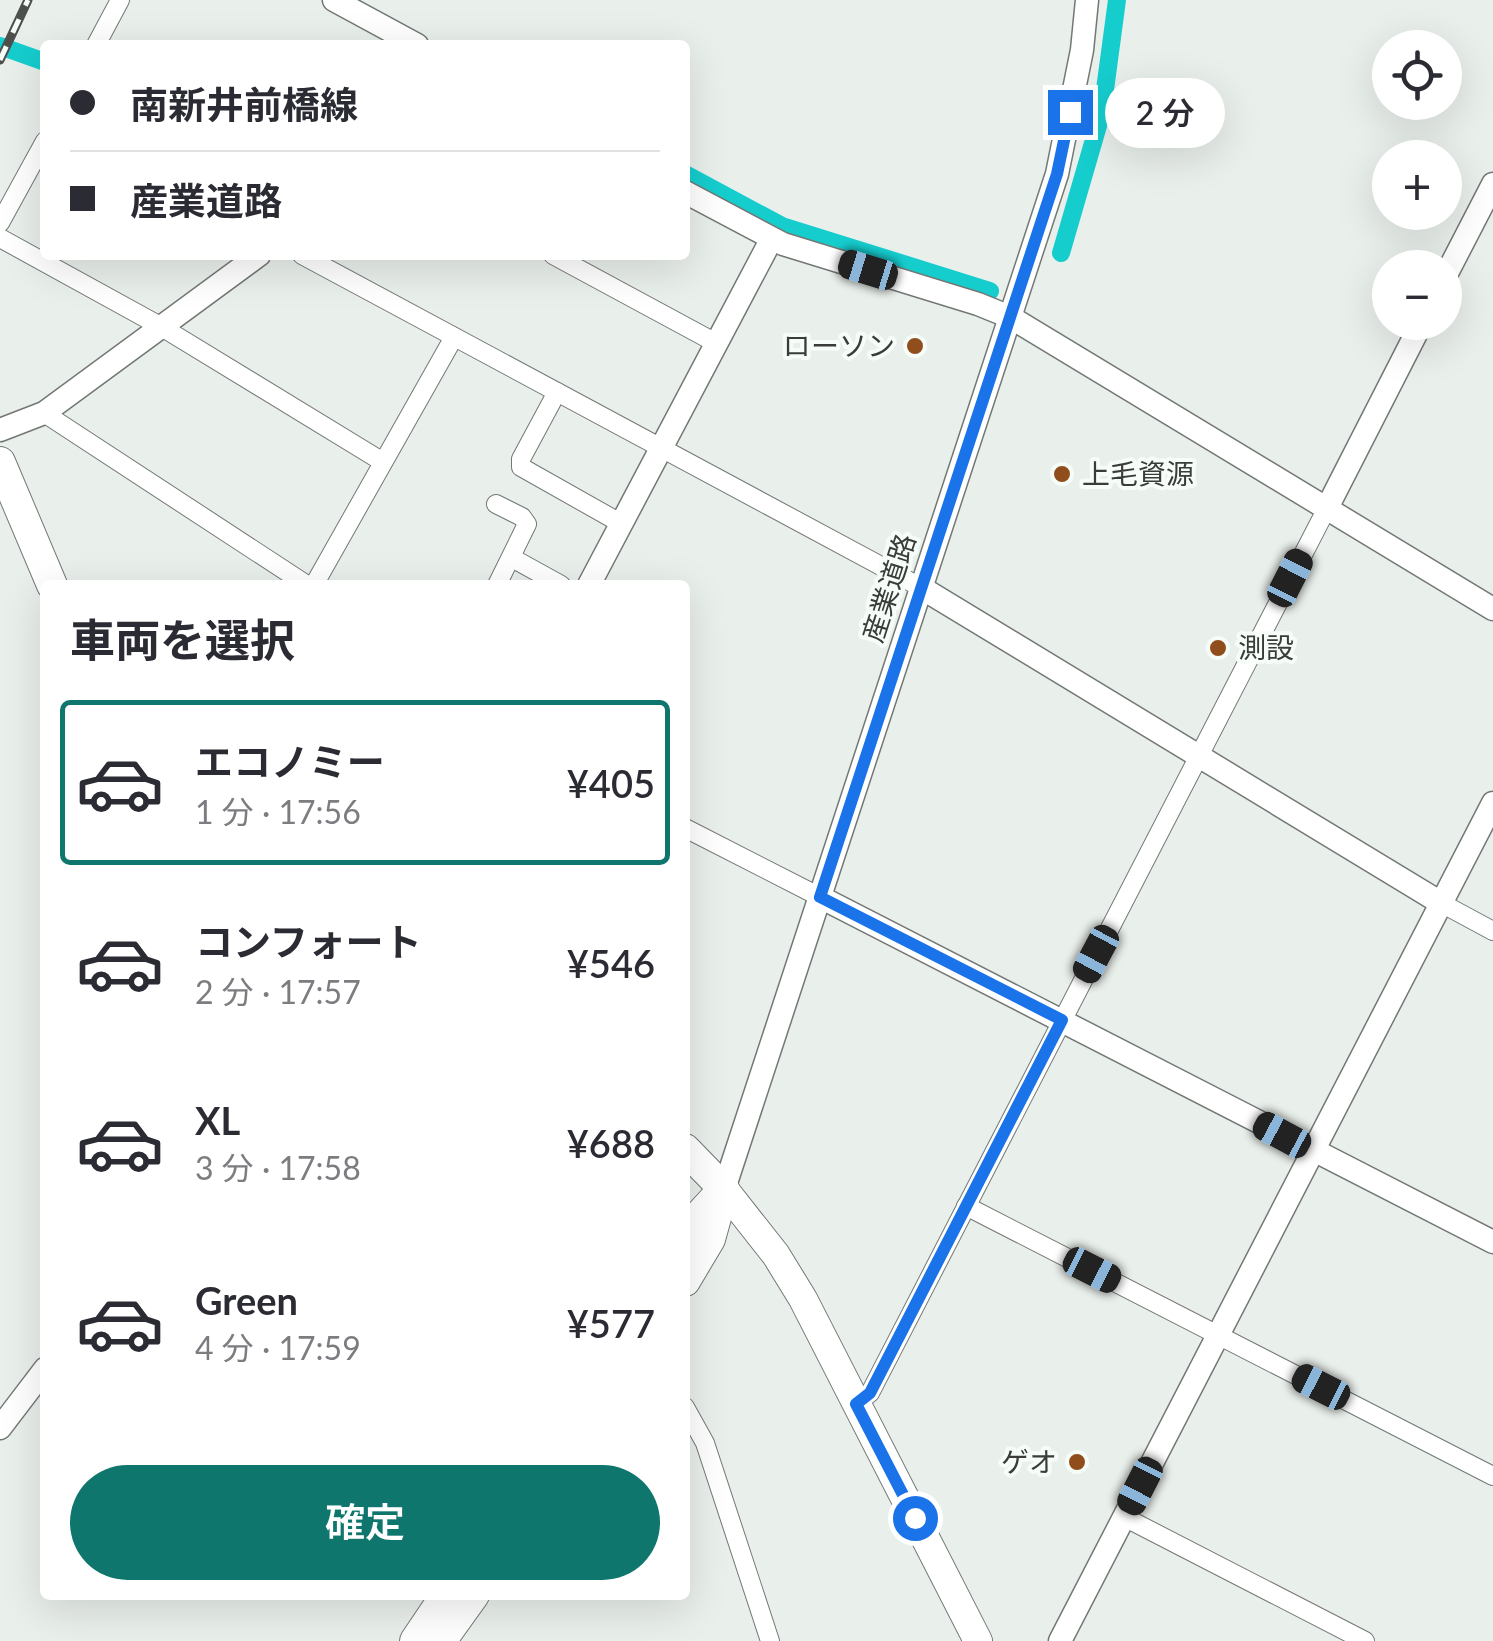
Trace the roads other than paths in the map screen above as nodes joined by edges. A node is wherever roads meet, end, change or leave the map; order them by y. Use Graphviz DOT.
graph roads {
  1 [pos="120,0"];
  2 [pos="334,0"];
  3 [pos="1087,0"];
  4 [pos="99,40"];
  5 [pos="408,40"];
  6 [pos="40,150"];
  7 [pos="1493,184"];
  8 [pos="690,195"];
  9 [pos="0,223"];
  10 [pos="0,238"];
  11 [pos="771,240"];
  12 [pos="1459,250"];
  13 [pos="252,260"];
  14 [pos="311,260"];
  15 [pos="562,260"];
  16 [pos="1010,317"];
  17 [pos="160,326"];
  18 [pos="454,337"];
  19 [pos="1413,340"];
  20 [pos="716,343"];
  21 [pos="557,392"];
  22 [pos="44,413"];
  23 [pos="0,430"];
  24 [pos="662,447"];
  25 [pos="0,462"];
  26 [pos="383,462"];
  27 [pos="496,504"];
  28 [pos="1327,508"];
  29 [pos="622,524"];
  30 [pos="512,558"];
  31 [pos="50,580"];
  32 [pos="298,580"];
  33 [pos="317,580"];
  34 [pos="500,580"];
  35 [pos="552,580"];
  36 [pos="592,580"];
  37 [pos="920,587"];
  38 [pos="1493,609"];
  39 [pos="1198,756"];
  40 [pos="1493,802"];
  41 [pos="690,831"];
  42 [pos="820,897"];
  43 [pos="1442,903"];
  44 [pos="1493,930"];
  45 [pos="1062,1020"];
  46 [pos="1313,1151"];
  47 [pos="690,1154"];
  48 [pos="724,1189"];
  49 [pos="966,1206"];
  50 [pos="690,1228"];
  51 [pos="1493,1242"];
  52 [pos="690,1272"];
  53 [pos="1218,1334"];
  54 [pos="40,1376"];
  55 [pos="856,1404"];
  56 [pos="690,1415"];
  57 [pos="0,1428"];
  58 [pos="1493,1476"];
  59 [pos="1124,1517"];
  60 [pos="443,1600"];
  61 [pos="470,1600"];
  62 [pos="415,1641"];
  63 [pos="441,1641"];
  64 [pos="770,1641"];
  65 [pos="978,1641"];
  66 [pos="1060,1641"];
  67 [pos="1364,1641"];
  1 -- 4 [label="street"];
  2 -- 5 [label="street"];
  3 -- 16 [label="street, 産業道路"];
  6 -- 9 [label="street"];
  7 -- 12 [label="street"];
  8 -- 11 [label="street"];
  10 -- 17 [label="street"];
  11 -- 16 [label="street"];
  11 -- 20 [label="street"];
  13 -- 17 [label="street"];
  14 -- 18 [label="street"];
  15 -- 20 [label="street"];
  16 -- 28 [label="street"];
  16 -- 37 [label="street, 産業道路"];
  17 -- 22 [label="street"];
  17 -- 26 [label="street"];
  18 -- 21 [label="street"];
  18 -- 26 [label="street"];
  19 -- 28 [label="street"];
  20 -- 24 [label="street"];
  21 -- 24 [label="street"];
  21 -- 29 [label="street"];
  22 -- 23 [label="street"];
  22 -- 32 [label="street"];
  24 -- 29 [label="street"];
  24 -- 37 [label="street"];
  25 -- 31 [label="main road"];
  26 -- 33 [label="street"];
  27 -- 30 [label="street"];
  28 -- 38 [label="street"];
  28 -- 39 [label="street"];
  29 -- 36 [label="street"];
  30 -- 34 [label="street"];
  30 -- 35 [label="street"];
  37 -- 39 [label="street"];
  37 -- 42 [label="street, 産業道路"];
  39 -- 43 [label="street"];
  39 -- 45 [label="street"];
  40 -- 43 [label="street"];
  41 -- 42 [label="street"];
  42 -- 45 [label="street"];
  42 -- 48 [label="street, 産業道路"];
  43 -- 44 [label="street"];
  43 -- 46 [label="street"];
  45 -- 46 [label="street"];
  45 -- 49 [label="street"];
  46 -- 51 [label="street"];
  46 -- 53 [label="street"];
  47 -- 48 [label="main road"];
  48 -- 50 [label="main road"];
  48 -- 52 [label="main road"];
  48 -- 55 [label="main road"];
  49 -- 53 [label="street"];
  49 -- 55 [label="street"];
  53 -- 58 [label="street"];
  53 -- 59 [label="street"];
  54 -- 57 [label="street"];
  55 -- 65 [label="main road"];
  56 -- 64 [label="street"];
  59 -- 66 [label="street"];
  59 -- 67 [label="street"];
  60 -- 62 [label="main road"];
  61 -- 63 [label="main road"];
}
